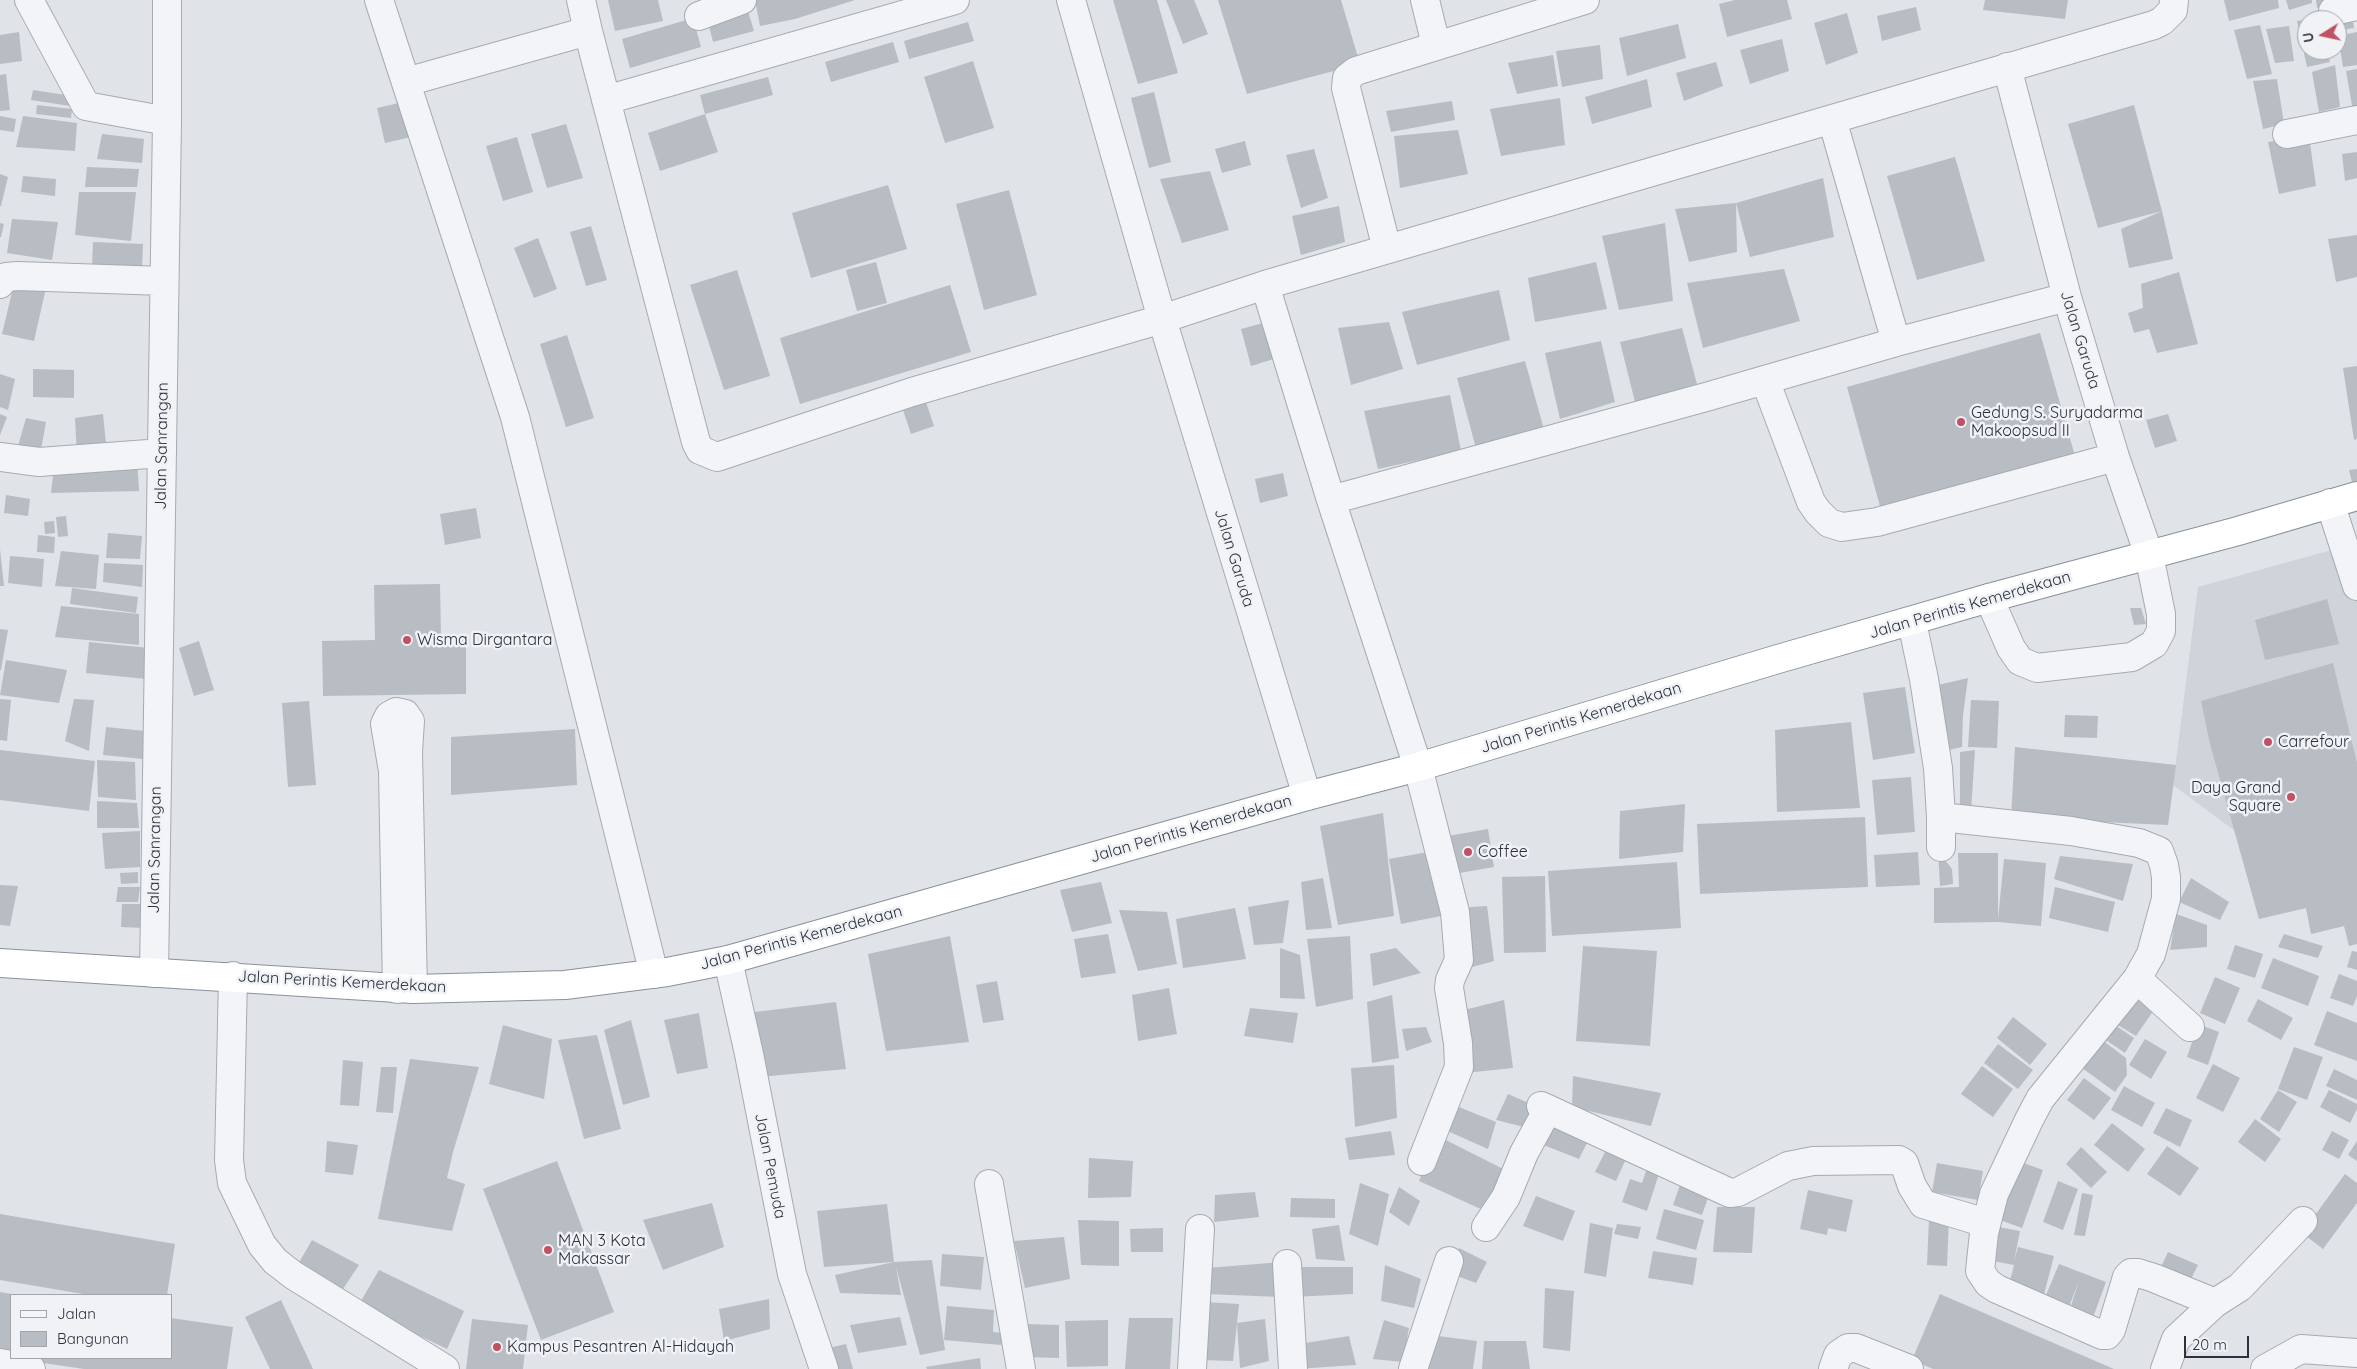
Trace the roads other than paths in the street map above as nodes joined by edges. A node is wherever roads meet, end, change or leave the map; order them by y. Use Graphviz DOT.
graph roads {
  1 [pos="29,0"];
  2 [pos="167,0"];
  3 [pos="379,0"];
  4 [pos="580,0"];
  5 [pos="742,0"];
  6 [pos="955,0"];
  7 [pos="1071,0"];
  8 [pos="1425,0"];
  9 [pos="1585,0"];
  10 [pos="2174,0"];
  11 [pos="699,16"];
  12 [pos="588,31"];
  13 [pos="1436,45"];
  14 [pos="2007,67"];
  15 [pos="413,80"];
  16 [pos="606,100"];
  17 [pos="1832,119"];
  18 [pos="2357,120"];
  19 [pos="167,121"];
  20 [pos="2286,134"];
  21 [pos="1387,249"];
  22 [pos="164,281"];
  23 [pos="0,284"];
  24 [pos="1264,285"];
  25 [pos="2067,297"];
  26 [pos="1162,319"];
  27 [pos="1896,342"];
  28 [pos="1765,380"];
  29 [pos="162,454"];
  30 [pos="0,457"];
  31 [pos="2116,457"];
  32 [pos="2357,496"];
  33 [pos="1331,500"];
  34 [pos="2330,503"];
  35 [pos="2149,555"];
  36 [pos="2357,586"];
  37 [pos="1989,598"];
  38 [pos="1912,622"];
  39 [pos="399,753"];
  40 [pos="1418,767"];
  41 [pos="1307,796"];
  42 [pos="1941,817"];
  43 [pos="1941,847"];
  44 [pos="728,960"];
  45 [pos="0,963"];
  46 [pos="154,973"];
  47 [pos="660,973"];
  48 [pos="233,976"];
  49 [pos="2137,979"];
  50 [pos="405,989"];
  51 [pos="2190,1027"];
  52 [pos="1422,1161"];
  53 [pos="989,1184"];
  54 [pos="2303,1221"];
  55 [pos="1986,1223"];
  56 [pos="1486,1227"];
  57 [pos="1200,1228"];
  58 [pos="1449,1261"];
  59 [pos="1287,1264"];
  60 [pos="2216,1303"];
  61 [pos="2357,1353"];
  62 [pos="0,1363"];
  63 [pos="31,1369"];
  64 [pos="445,1369"];
  65 [pos="824,1369"];
  66 [pos="1021,1369"];
  67 [pos="1192,1369"];
  68 [pos="1293,1369"];
  69 [pos="1413,1369"];
  70 [pos="1833,1369"];
  71 [pos="1909,1369"];
  72 [pos="2165,1369"];
  73 [pos="2265,1369"];
  1 -- 19 [label="street"];
  2 -- 19 [label="street, Jalan Sanrangan"];
  3 -- 15 [label="street"];
  4 -- 12 [label="street"];
  5 -- 11 [label="street"];
  6 -- 16 [label="street"];
  7 -- 26 [label="street, Jalan Garuda"];
  8 -- 13 [label="street"];
  9 -- 13 [label="street"];
  10 -- 14 [label="street"];
  12 -- 15 [label="street"];
  12 -- 16 [label="street"];
  13 -- 21 [label="street"];
  14 -- 17 [label="street"];
  14 -- 25 [label="street, Jalan Garuda"];
  15 -- 47 [label="street"];
  16 -- 26 [label="street"];
  17 -- 21 [label="street"];
  17 -- 27 [label="street"];
  18 -- 20 [label="street"];
  19 -- 22 [label="street, Jalan Sanrangan"];
  21 -- 24 [label="street"];
  22 -- 23 [label="street"];
  22 -- 29 [label="street, Jalan Sanrangan"];
  24 -- 26 [label="street"];
  24 -- 33 [label="street"];
  25 -- 27 [label="street"];
  25 -- 31 [label="street, Jalan Garuda"];
  26 -- 41 [label="street, Jalan Garuda"];
  27 -- 28 [label="street"];
  28 -- 31 [label="street"];
  28 -- 33 [label="street"];
  29 -- 30 [label="street"];
  29 -- 46 [label="street, Jalan Sanrangan"];
  31 -- 35 [label="street, Jalan Garuda"];
  32 -- 34 [label="highway, Jalan Perintis Kemerdekaan"];
  33 -- 40 [label="street"];
  34 -- 35 [label="highway, Jalan Perintis Kemerdekaan"];
  34 -- 36 [label="street"];
  35 -- 37 [label="highway, Jalan Perintis Kemerdekaan"];
  35 -- 37 [label="street, Jalan Garuda"];
  37 -- 38 [label="highway, Jalan Perintis Kemerdekaan"];
  38 -- 40 [label="highway, Jalan Perintis Kemerdekaan"];
  38 -- 42 [label="street"];
  39 -- 50 [label="street"];
  40 -- 41 [label="highway, Jalan Perintis Kemerdekaan"];
  40 -- 52 [label="street"];
  41 -- 44 [label="highway, Jalan Perintis Kemerdekaan"];
  42 -- 43 [label="street"];
  42 -- 49 [label="street"];
  44 -- 47 [label="highway, Jalan Perintis Kemerdekaan"];
  44 -- 65 [label="street, Jalan Pemuda"];
  45 -- 46 [label="highway, Jalan Perintis Kemerdekaan"];
  46 -- 48 [label="highway, Jalan Perintis Kemerdekaan"];
  47 -- 50 [label="highway, Jalan Perintis Kemerdekaan"];
  48 -- 50 [label="highway, Jalan Perintis Kemerdekaan"];
  48 -- 64 [label="street"];
  49 -- 51 [label="street"];
  49 -- 55 [label="street"];
  53 -- 66 [label="street"];
  54 -- 60 [label="street"];
  55 -- 56 [label="street"];
  55 -- 60 [label="street"];
  57 -- 67 [label="street"];
  58 -- 69 [label="street"];
  59 -- 68 [label="street"];
  60 -- 72 [label="street"];
  61 -- 73 [label="street"];
  62 -- 63 [label="street"];
  70 -- 71 [label="street"];
}
